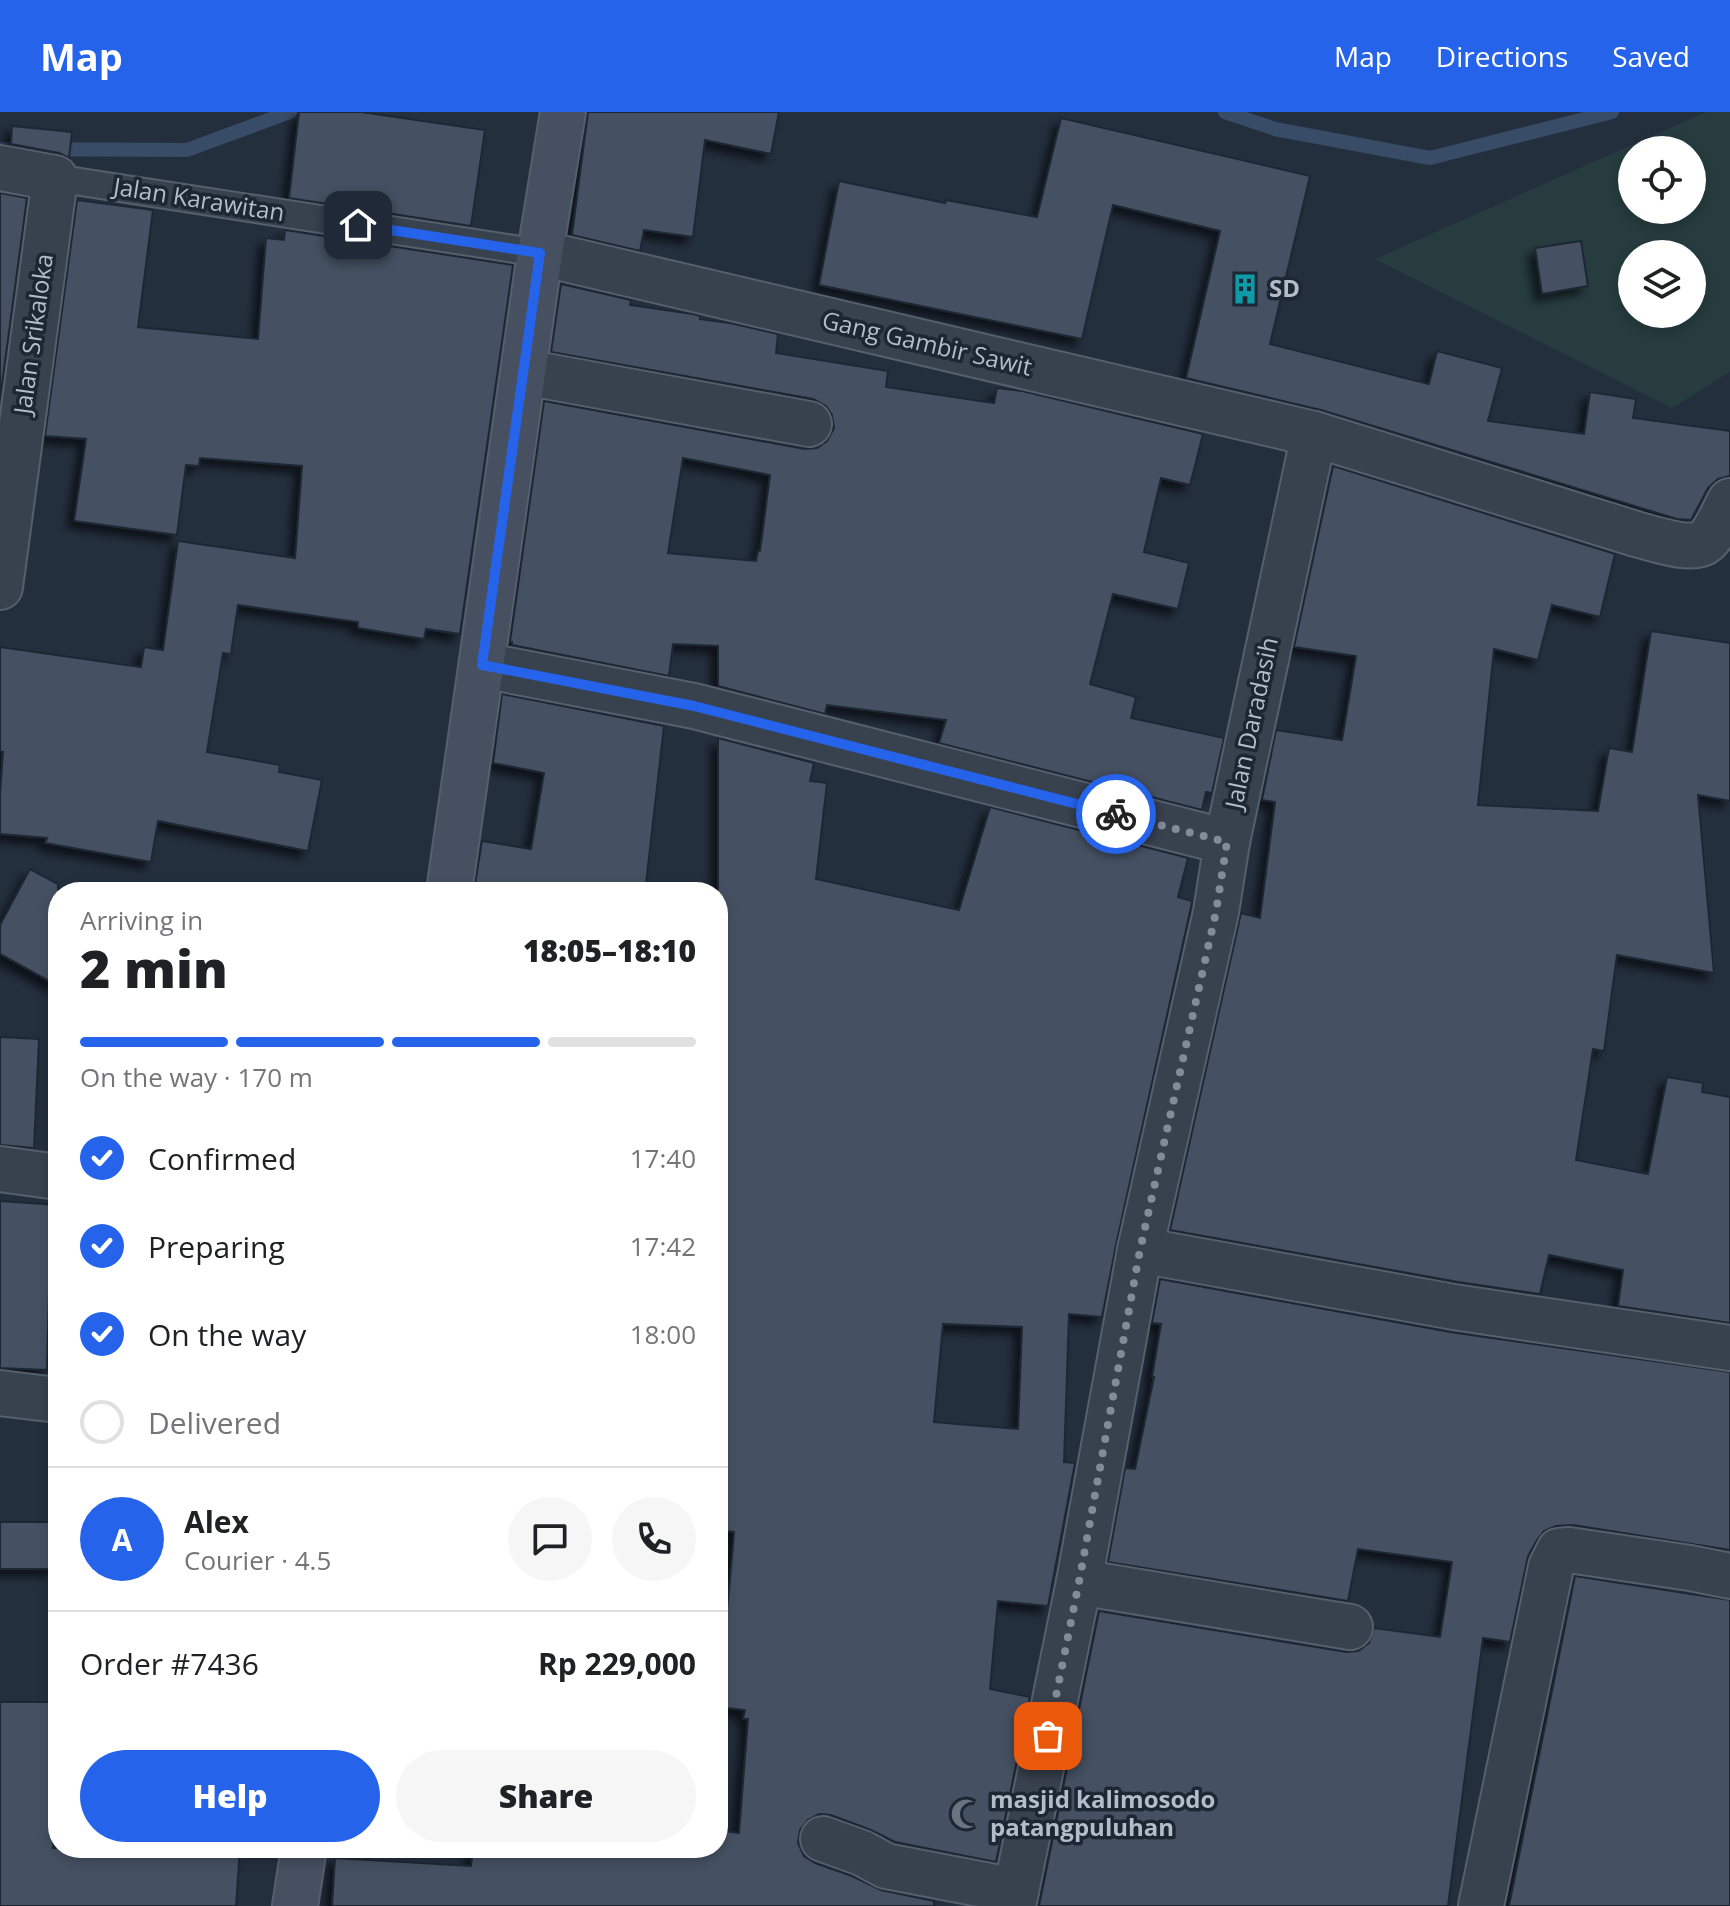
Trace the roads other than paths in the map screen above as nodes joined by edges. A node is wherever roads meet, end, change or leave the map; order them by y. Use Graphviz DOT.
graph roads {
  1 [pos="563,112"];
  2 [pos="0,168"];
  3 [pos="55,178"];
  4 [pos="540,253"];
  5 [pos="524,372"];
  6 [pos="809,424"];
  7 [pos="1314,434"];
  8 [pos="1730,501"];
  9 [pos="1719,542"];
  10 [pos="0,587"];
  11 [pos="482,665"];
  12 [pos="1227,842"];
  13 [pos="450,882"];
  14 [pos="0,1169"];
  15 [pos="48,1176"];
  16 [pos="1140,1250"];
  17 [pos="1730,1348"];
  18 [pos="0,1393"];
  19 [pos="48,1399"];
  20 [pos="1730,1576"];
  21 [pos="1079,1582"];
  22 [pos="1350,1627"];
  23 [pos="823,1839"];
  24 [pos="302,1858"];
  25 [pos="1014,1898"];
  26 [pos="295,1906"];
  27 [pos="1481,1906"];
  1 -- 4 [label="street"];
  2 -- 3 [label="street, Jalan Karawitan"];
  3 -- 4 [label="lane, Jalan Karawitan"];
  3 -- 10 [label="street, Jalan Srikaloka"];
  4 -- 5 [label="street"];
  4 -- 7 [label="street, Gang Gambir Sawit"];
  5 -- 6 [label="street"];
  5 -- 11 [label="street"];
  7 -- 9 [label="street, Gang Gambir Sawit"];
  7 -- 12 [label="street, Jalan Daradasih"];
  8 -- 9 [label="street"];
  11 -- 12 [label="street"];
  11 -- 13 [label="street"];
  12 -- 16 [label="street, Jalan Daradasih"];
  14 -- 15 [label="street"];
  16 -- 17 [label="street"];
  16 -- 21 [label="street, Jalan Daradasih"];
  18 -- 19 [label="street"];
  20 -- 27 [label="street"];
  21 -- 22 [label="street"];
  21 -- 25 [label="street, Jalan Daradasih"];
  23 -- 25 [label="street"];
  24 -- 26 [label="street"];
}
